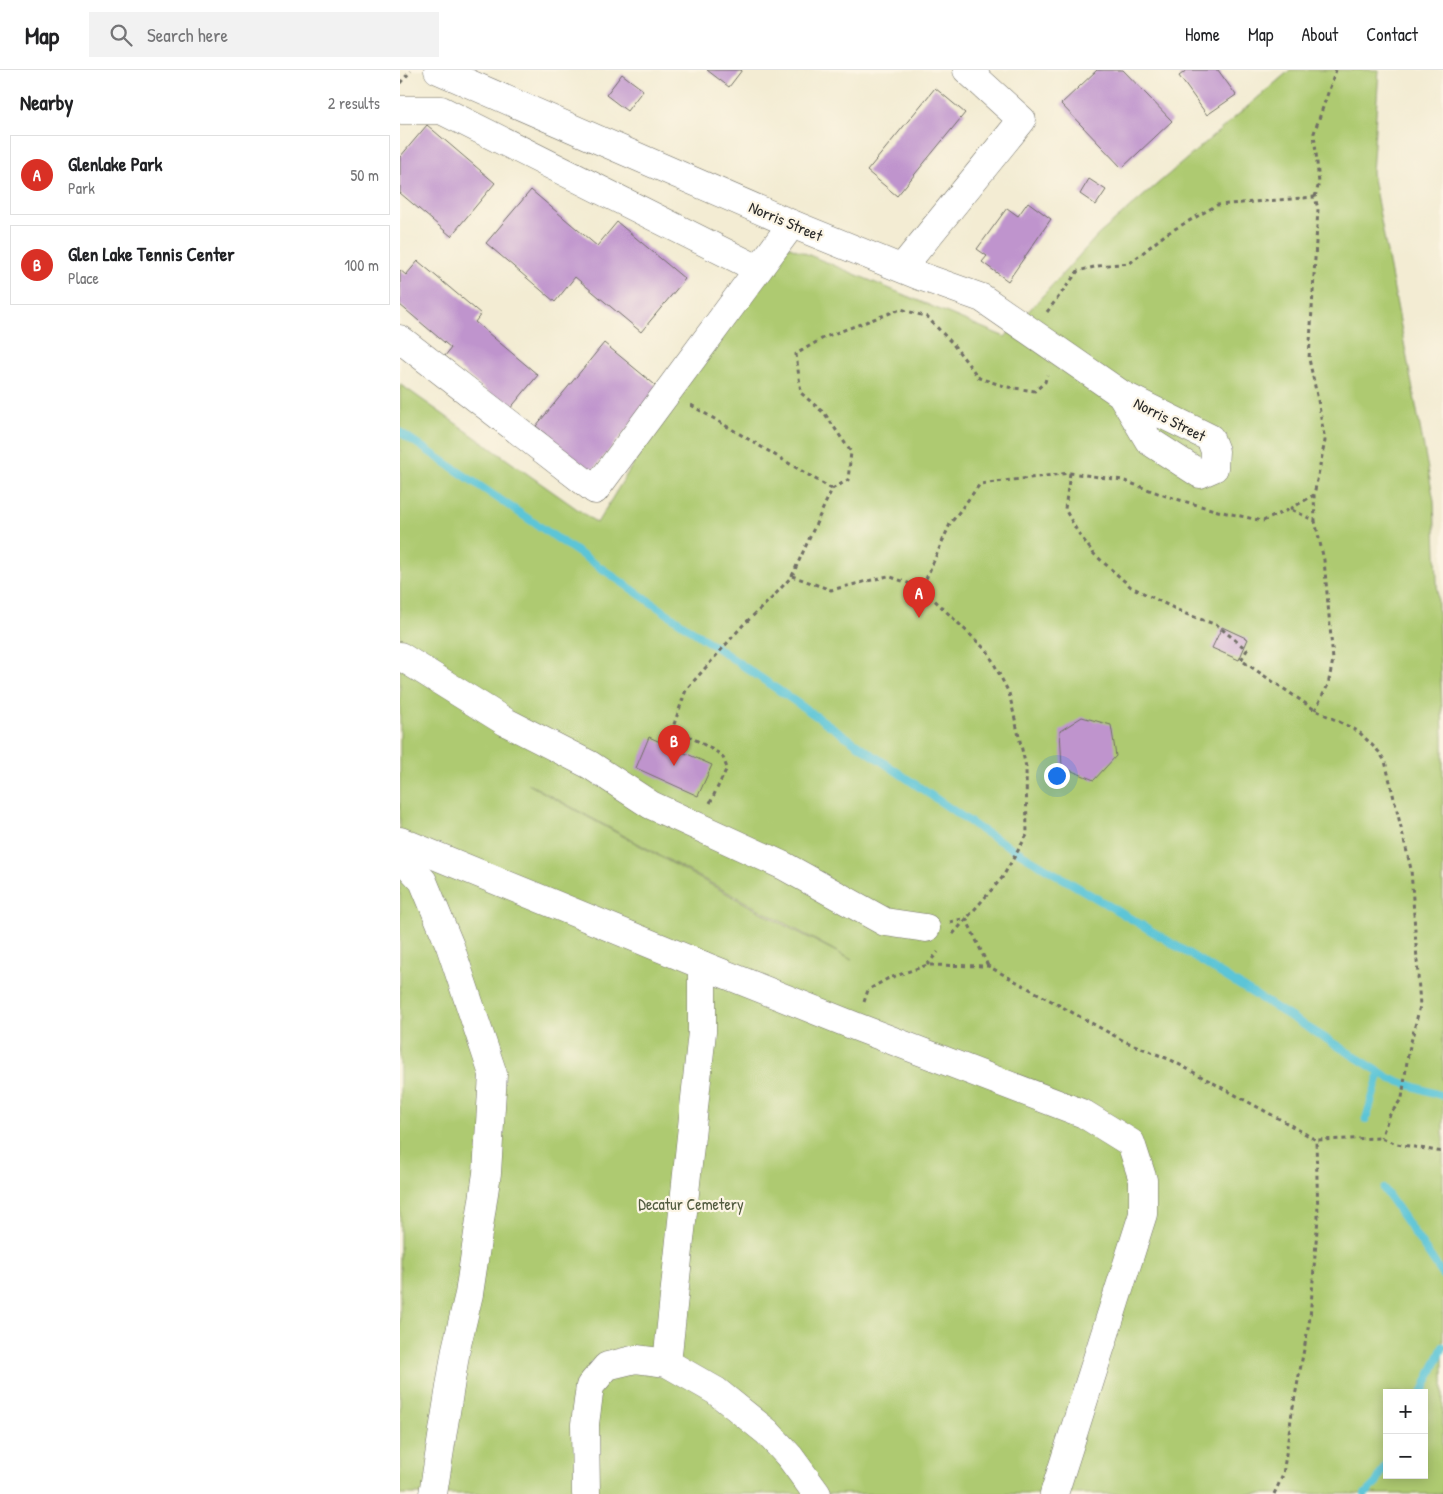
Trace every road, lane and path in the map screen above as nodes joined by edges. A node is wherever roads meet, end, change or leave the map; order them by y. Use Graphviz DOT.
graph roads {
  1 [pos="438,70"];
  2 [pos="1336,70"];
  3 [pos="969,71"];
  4 [pos="410,72"];
  5 [pos="400,84"];
  6 [pos="400,110"];
  7 [pos="1315,197"];
  8 [pos="792,224"];
  9 [pos="902,268"];
  10 [pos="758,269"];
  11 [pos="1031,332"];
  12 [pos="400,339"];
  13 [pos="1055,348"];
  14 [pos="1121,394"];
  15 [pos="688,403"];
  16 [pos="1070,473"];
  17 [pos="832,489"];
  18 [pos="1314,495"];
  19 [pos="1290,509"];
  20 [pos="1315,521"];
  21 [pos="792,576"];
  22 [pos="922,588"];
  23 [pos="400,656"];
  24 [pos="1315,710"];
  25 [pos="697,825"];
  26 [pos="400,841"];
  27 [pos="400,856"];
  28 [pos="926,928"];
  29 [pos="702,965"];
  30 [pos="988,966"];
  31 [pos="857,1027"];
  32 [pos="1381,1138"];
  33 [pos="1316,1140"];
  34 [pos="1443,1152"];
  35 [pos="668,1363"];
  36 [pos="433,1494"];
  37 [pos="586,1494"];
  38 [pos="817,1494"];
  39 [pos="1054,1494"];
  40 [pos="1274,1494"];
  1 -- 8 [label="street, Norris Street"];
  2 -- 7 [label="path"];
  3 -- 9 [label="street"];
  4 -- 5 [label="path"];
  6 -- 10 [label="street"];
  7 -- 11 [label="path"];
  7 -- 18 [label="path"];
  8 -- 9 [label="street, Norris Street"];
  8 -- 10 [label="street"];
  9 -- 11 [label="street, Norris Street"];
  10 -- 12 [label="street"];
  11 -- 13 [label="street, Norris Street"];
  13 -- 14 [label="street, Norris Street"];
  13 -- 17 [label="path"];
  15 -- 17 [label="path"];
  16 -- 19 [label="path"];
  16 -- 22 [label="path"];
  16 -- 24 [label="path"];
  17 -- 21 [label="path"];
  18 -- 19 [label="path"];
  18 -- 20 [label="path"];
  19 -- 20 [label="path"];
  20 -- 24 [label="path"];
  21 -- 22 [label="path"];
  21 -- 25 [label="path"];
  22 -- 30 [label="path"];
  23 -- 25 [label="street"];
  24 -- 32 [label="path"];
  25 -- 28 [label="street"];
  26 -- 29 [label="street"];
  27 -- 36 [label="street"];
  29 -- 31 [label="street"];
  29 -- 35 [label="street"];
  30 -- 31 [label="path"];
  30 -- 33 [label="path"];
  31 -- 39 [label="street"];
  32 -- 33 [label="path"];
  32 -- 34 [label="path"];
  33 -- 40 [label="path"];
  35 -- 37 [label="street"];
  35 -- 38 [label="street"];
}
